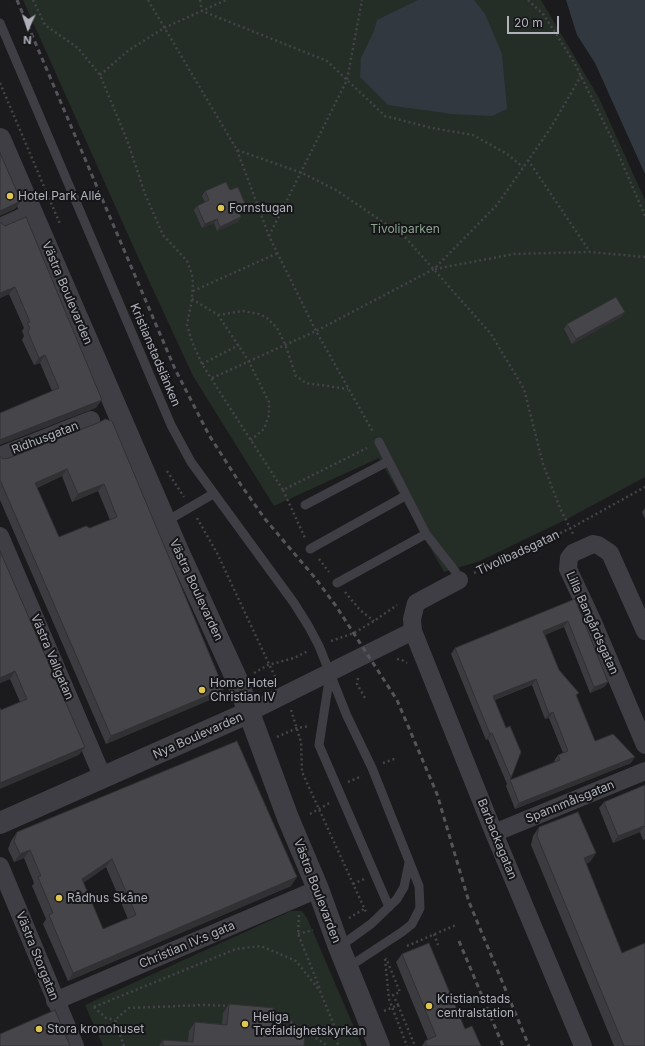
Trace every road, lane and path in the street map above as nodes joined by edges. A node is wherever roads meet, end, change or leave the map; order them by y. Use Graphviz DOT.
graph roads {
  1 [pos="33,0"];
  2 [pos="148,0"];
  3 [pos="200,0"];
  4 [pos="226,0"];
  5 [pos="362,0"];
  6 [pos="528,0"];
  7 [pos="202,11"];
  8 [pos="0,22"];
  9 [pos="164,28"];
  10 [pos="100,75"];
  11 [pos="581,76"];
  12 [pos="347,80"];
  13 [pos="0,83"];
  14 [pos="0,140"];
  15 [pos="237,150"];
  16 [pos="528,160"];
  17 [pos="523,167"];
  18 [pos="302,172"];
  19 [pos="31,211"];
  20 [pos="645,216"];
  21 [pos="0,225"];
  22 [pos="62,228"];
  23 [pos="269,236"];
  24 [pos="590,252"];
  25 [pos="278,253"];
  26 [pos="645,257"];
  27 [pos="434,269"];
  28 [pos="193,291"];
  29 [pos="192,299"];
  30 [pos="218,315"];
  31 [pos="316,331"];
  32 [pos="285,344"];
  33 [pos="238,345"];
  34 [pos="248,360"];
  35 [pos="202,364"];
  36 [pos="212,378"];
  37 [pos="349,389"];
  38 [pos="91,420"];
  39 [pos="251,440"];
  40 [pos="379,442"];
  41 [pos="0,456"];
  42 [pos="387,462"];
  43 [pos="163,466"];
  44 [pos="645,487"];
  45 [pos="282,490"];
  46 [pos="213,494"];
  47 [pos="405,496"];
  48 [pos="305,505"];
  49 [pos="192,508"];
  50 [pos="165,522"];
  51 [pos="571,528"];
  52 [pos="426,534"];
  53 [pos="0,536"];
  54 [pos="310,549"];
  55 [pos="579,549"];
  56 [pos="459,580"];
  57 [pos="337,582"];
  58 [pos="400,602"];
  59 [pos="374,621"];
  60 [pos="413,631"];
  61 [pos="645,632"];
  62 [pos="319,646"];
  63 [pos="394,659"];
  64 [pos="429,672"];
  65 [pos="330,673"];
  66 [pos="361,675"];
  67 [pos="284,697"];
  68 [pos="364,698"];
  69 [pos="250,712"];
  70 [pos="645,745"];
  71 [pos="645,771"];
  72 [pos="103,778"];
  73 [pos="331,802"];
  74 [pos="318,810"];
  75 [pos="310,814"];
  76 [pos="0,823"];
  77 [pos="494,833"];
  78 [pos="409,862"];
  79 [pos="0,866"];
  80 [pos="364,878"];
  81 [pos="353,884"];
  82 [pos="309,893"];
  83 [pos="390,907"];
  84 [pos="371,924"];
  85 [pos="456,925"];
  86 [pos="434,934"];
  87 [pos="438,945"];
  88 [pos="406,946"];
  89 [pos="339,947"];
  90 [pos="347,968"];
  91 [pos="320,991"];
  92 [pos="77,992"];
  93 [pos="55,1001"];
  94 [pos="398,1005"];
  95 [pos="235,1006"];
  96 [pos="94,1007"];
  97 [pos="392,1008"];
  98 [pos="384,1012"];
  99 [pos="270,1014"];
  100 [pos="115,1020"];
  101 [pos="74,1046"];
  102 [pos="124,1046"];
  103 [pos="328,1046"];
  104 [pos="338,1046"];
  105 [pos="379,1046"];
  106 [pos="407,1046"];
  107 [pos="414,1046"];
  108 [pos="583,1046"];
  1 -- 10 [label="path"];
  2 -- 9 [label="path"];
  3 -- 7 [label="path"];
  4 -- 7 [label="path"];
  5 -- 12 [label="path"];
  6 -- 11 [label="path"];
  7 -- 9 [label="path"];
  7 -- 12 [label="path"];
  8 -- 46 [label="lane, Kristianstadslänken"];
  9 -- 10 [label="path"];
  9 -- 15 [label="path"];
  10 -- 28 [label="path"];
  11 -- 16 [label="path"];
  11 -- 20 [label="path"];
  12 -- 17 [label="path"];
  12 -- 18 [label="path"];
  13 -- 22 [label="path"];
  14 -- 19 [label="street, Västra Boulevarden"];
  15 -- 18 [label="path"];
  15 -- 23 [label="path"];
  16 -- 17 [label="path"];
  16 -- 24 [label="path"];
  17 -- 27 [label="path"];
  18 -- 23 [label="path"];
  18 -- 27 [label="path"];
  19 -- 21 [label="street"];
  19 -- 50 [label="street, Västra Boulevarden"];
  23 -- 25 [label="path"];
  24 -- 26 [label="path"];
  24 -- 27 [label="path"];
  25 -- 28 [label="path"];
  25 -- 31 [label="path"];
  27 -- 31 [label="path"];
  27 -- 51 [label="path"];
  28 -- 29 [label="path"];
  29 -- 30 [label="path"];
  29 -- 35 [label="path"];
  30 -- 32 [label="path"];
  30 -- 33 [label="path"];
  31 -- 32 [label="path"];
  31 -- 37 [label="path"];
  32 -- 34 [label="path"];
  32 -- 37 [label="path"];
  33 -- 34 [label="path"];
  33 -- 35 [label="path"];
  34 -- 36 [label="path"];
  34 -- 39 [label="path"];
  35 -- 36 [label="path"];
  36 -- 39 [label="path"];
  37 -- 40 [label="path"];
  38 -- 41 [label="street, Ridhusgatan"];
  39 -- 45 [label="path"];
  40 -- 42 [label="lane"];
  40 -- 45 [label="path"];
  42 -- 47 [label="lane"];
  42 -- 48 [label="lane"];
  43 -- 49 [label="path"];
  44 -- 51 [label="path, Tivolibadsgatan"];
  45 -- 54 [label="path"];
  46 -- 49 [label="lane"];
  46 -- 62 [label="lane, Kristianstadslänken"];
  47 -- 52 [label="lane"];
  47 -- 54 [label="lane"];
  49 -- 50 [label="lane"];
  49 -- 62 [label="path"];
  50 -- 69 [label="street, Västra Boulevarden"];
  51 -- 55 [label="path"];
  51 -- 56 [label="path, Tivolibadsgatan"];
  52 -- 56 [label="lane"];
  52 -- 57 [label="lane"];
  53 -- 72 [label="street, Västra Vallgatan"];
  54 -- 57 [label="path"];
  55 -- 61 [label="street"];
  55 -- 70 [label="street, Lilla Bangårdsgatan"];
  56 -- 60 [label="street"];
  57 -- 59 [label="path"];
  58 -- 59 [label="path"];
  59 -- 62 [label="path"];
  60 -- 64 [label="street, Barbackagatan"];
  60 -- 65 [label="street, Nya Boulevarden"];
  62 -- 65 [label="lane, Kristianstadslänken"];
  63 -- 64 [label="path"];
  64 -- 77 [label="street, Barbackagatan"];
  65 -- 67 [label="street, Nya Boulevarden"];
  65 -- 78 [label="lane, Kristianstadslänken"];
  65 -- 83 [label="lane"];
  66 -- 68 [label="path"];
  67 -- 69 [label="street, Nya Boulevarden"];
  67 -- 74 [label="path"];
  69 -- 72 [label="street, Nya Boulevarden"];
  69 -- 82 [label="street, Västra Boulevarden"];
  71 -- 77 [label="street, Spannmålsgatan"];
  72 -- 76 [label="street, Nya Boulevarden"];
  73 -- 74 [label="path"];
  74 -- 75 [label="path"];
  74 -- 81 [label="path"];
  77 -- 108 [label="street, Barbackagatan"];
  78 -- 83 [label="lane"];
  78 -- 90 [label="lane, Kristianstadslänken"];
  79 -- 93 [label="street, Västra Storgatan"];
  80 -- 81 [label="path"];
  81 -- 84 [label="path"];
  82 -- 89 [label="street, Västra Boulevarden"];
  82 -- 91 [label="path"];
  82 -- 92 [label="street, Christian IV:s gata"];
  83 -- 84 [label="lane"];
  84 -- 89 [label="lane"];
  85 -- 86 [label="path"];
  86 -- 87 [label="path"];
  86 -- 88 [label="path"];
  89 -- 90 [label="street, Västra Boulevarden"];
  90 -- 105 [label="street, Västra Boulevarden"];
  91 -- 96 [label="path"];
  91 -- 104 [label="path"];
  92 -- 93 [label="street, Christian IV:s gata"];
  92 -- 96 [label="path"];
  93 -- 101 [label="street, Västra Storgatan"];
  94 -- 97 [label="path"];
  94 -- 97 [label="path"];
  94 -- 107 [label="path"];
  95 -- 100 [label="path"];
  96 -- 100 [label="path"];
  97 -- 98 [label="path"];
  97 -- 106 [label="path"];
  99 -- 103 [label="path"];
  100 -- 102 [label="path"];
}
